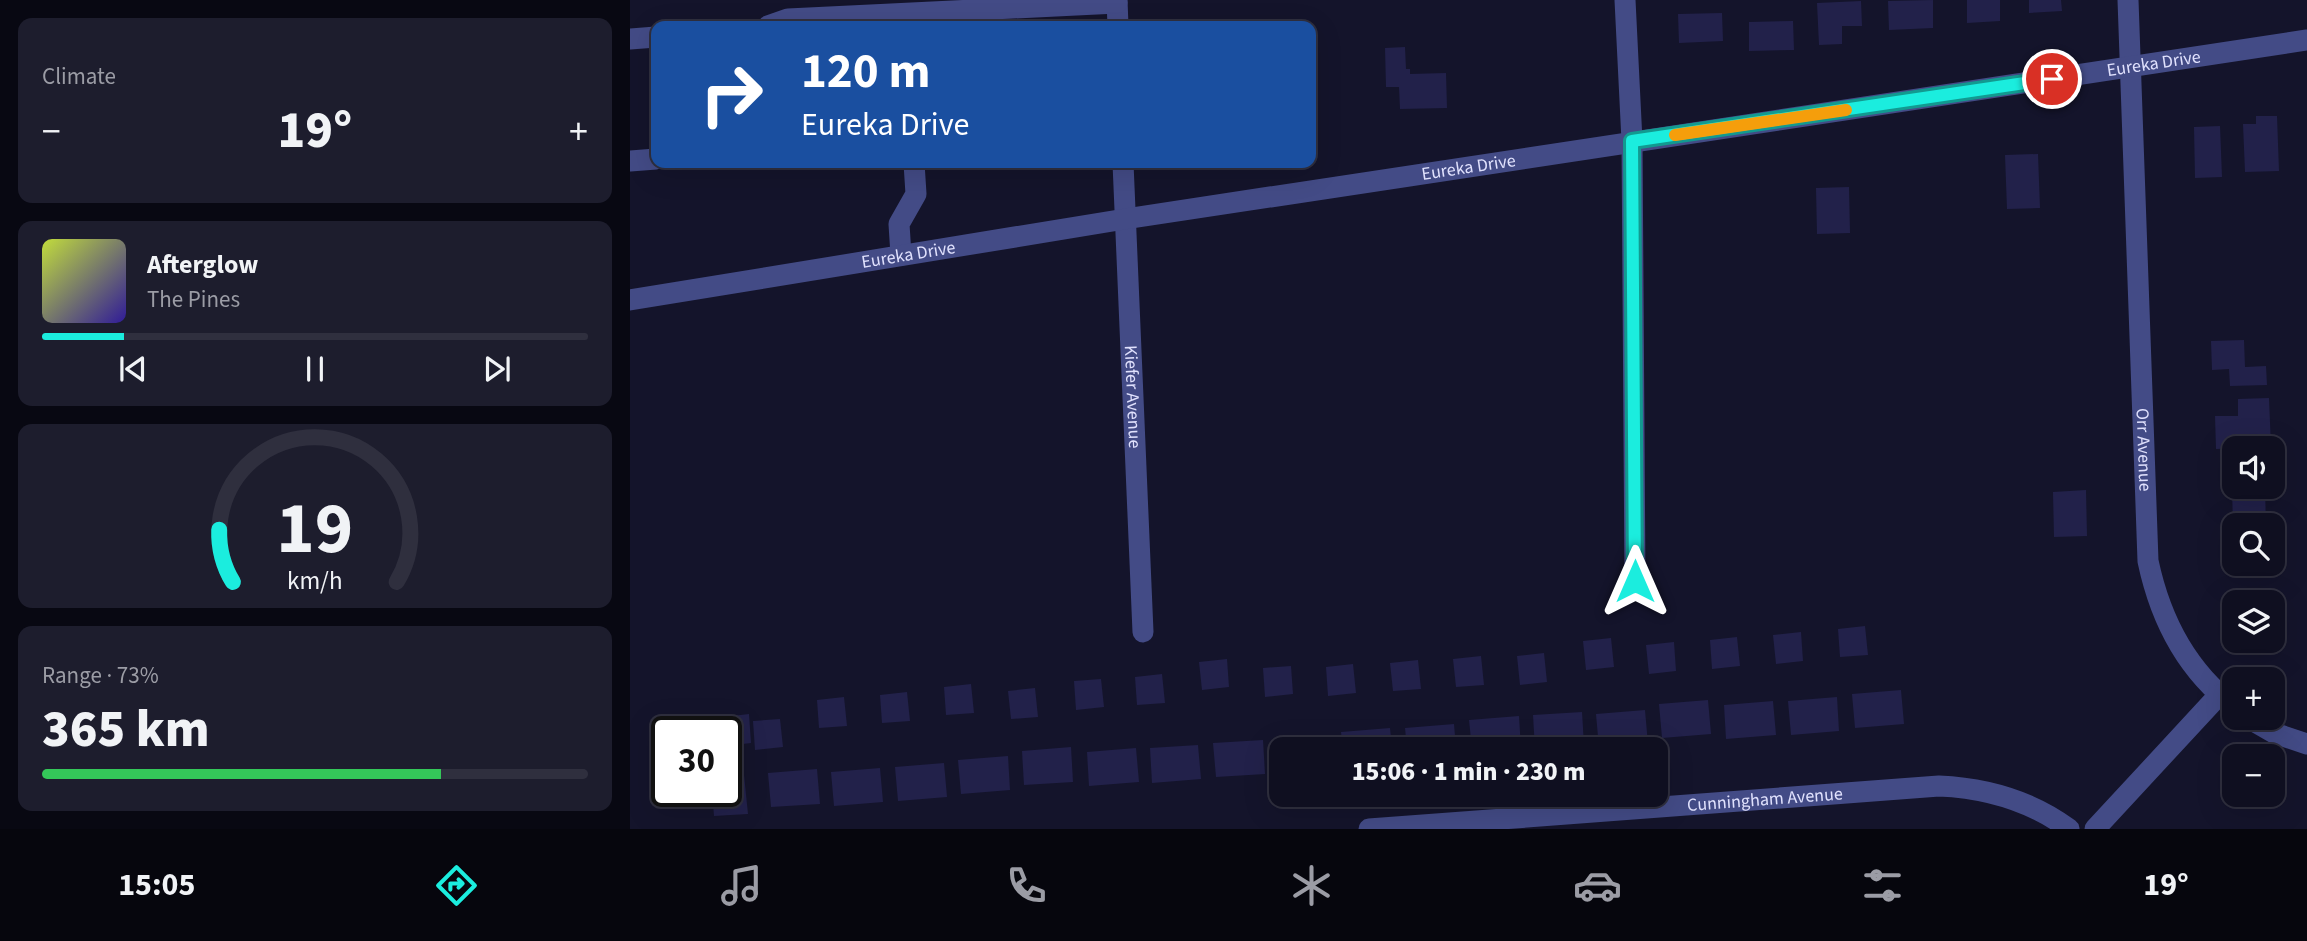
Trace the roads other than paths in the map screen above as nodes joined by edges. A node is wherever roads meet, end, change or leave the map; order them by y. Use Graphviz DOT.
graph roads {
  1 [pos="1625,0"];
  2 [pos="2128,0"];
  3 [pos="1117,1"];
  4 [pos="906,20"];
  5 [pos="782,21"];
  6 [pos="1118,21"];
  7 [pos="651,37"];
  8 [pos="630,39"];
  9 [pos="2307,40"];
  10 [pos="2131,68"];
  11 [pos="1632,141"];
  12 [pos="651,159"];
  13 [pos="630,161"];
  14 [pos="914,168"];
  15 [pos="1123,168"];
  16 [pos="1125,219"];
  17 [pos="901,255"];
  18 [pos="630,300"];
  19 [pos="1635,581"];
  20 [pos="1143,632"];
  21 [pos="2222,695"];
  22 [pos="2222,706"];
  23 [pos="2269,730"];
  24 [pos="2307,744"];
  25 [pos="1368,829"];
  26 [pos="2069,829"];
  27 [pos="2095,829"];
  1 -- 11 [label="street"];
  2 -- 10 [label="street, Orr Avenue"];
  3 -- 4 [label="street"];
  3 -- 6 [label="street"];
  4 -- 5 [label="street"];
  7 -- 8 [label="street"];
  9 -- 10 [label="street, Eureka Drive"];
  10 -- 11 [label="street, Eureka Drive"];
  10 -- 21 [label="street, Orr Avenue"];
  11 -- 16 [label="street, Eureka Drive"];
  11 -- 19 [label="street"];
  12 -- 13 [label="street"];
  14 -- 17 [label="street"];
  15 -- 16 [label="street, Kiefer Avenue"];
  16 -- 17 [label="street, Eureka Drive"];
  16 -- 20 [label="street, Kiefer Avenue"];
  17 -- 18 [label="street, Eureka Drive"];
  22 -- 27 [label="street, Orr Avenue"];
  23 -- 24 [label="street"];
  25 -- 26 [label="street, Cunningham Avenue"];
}
